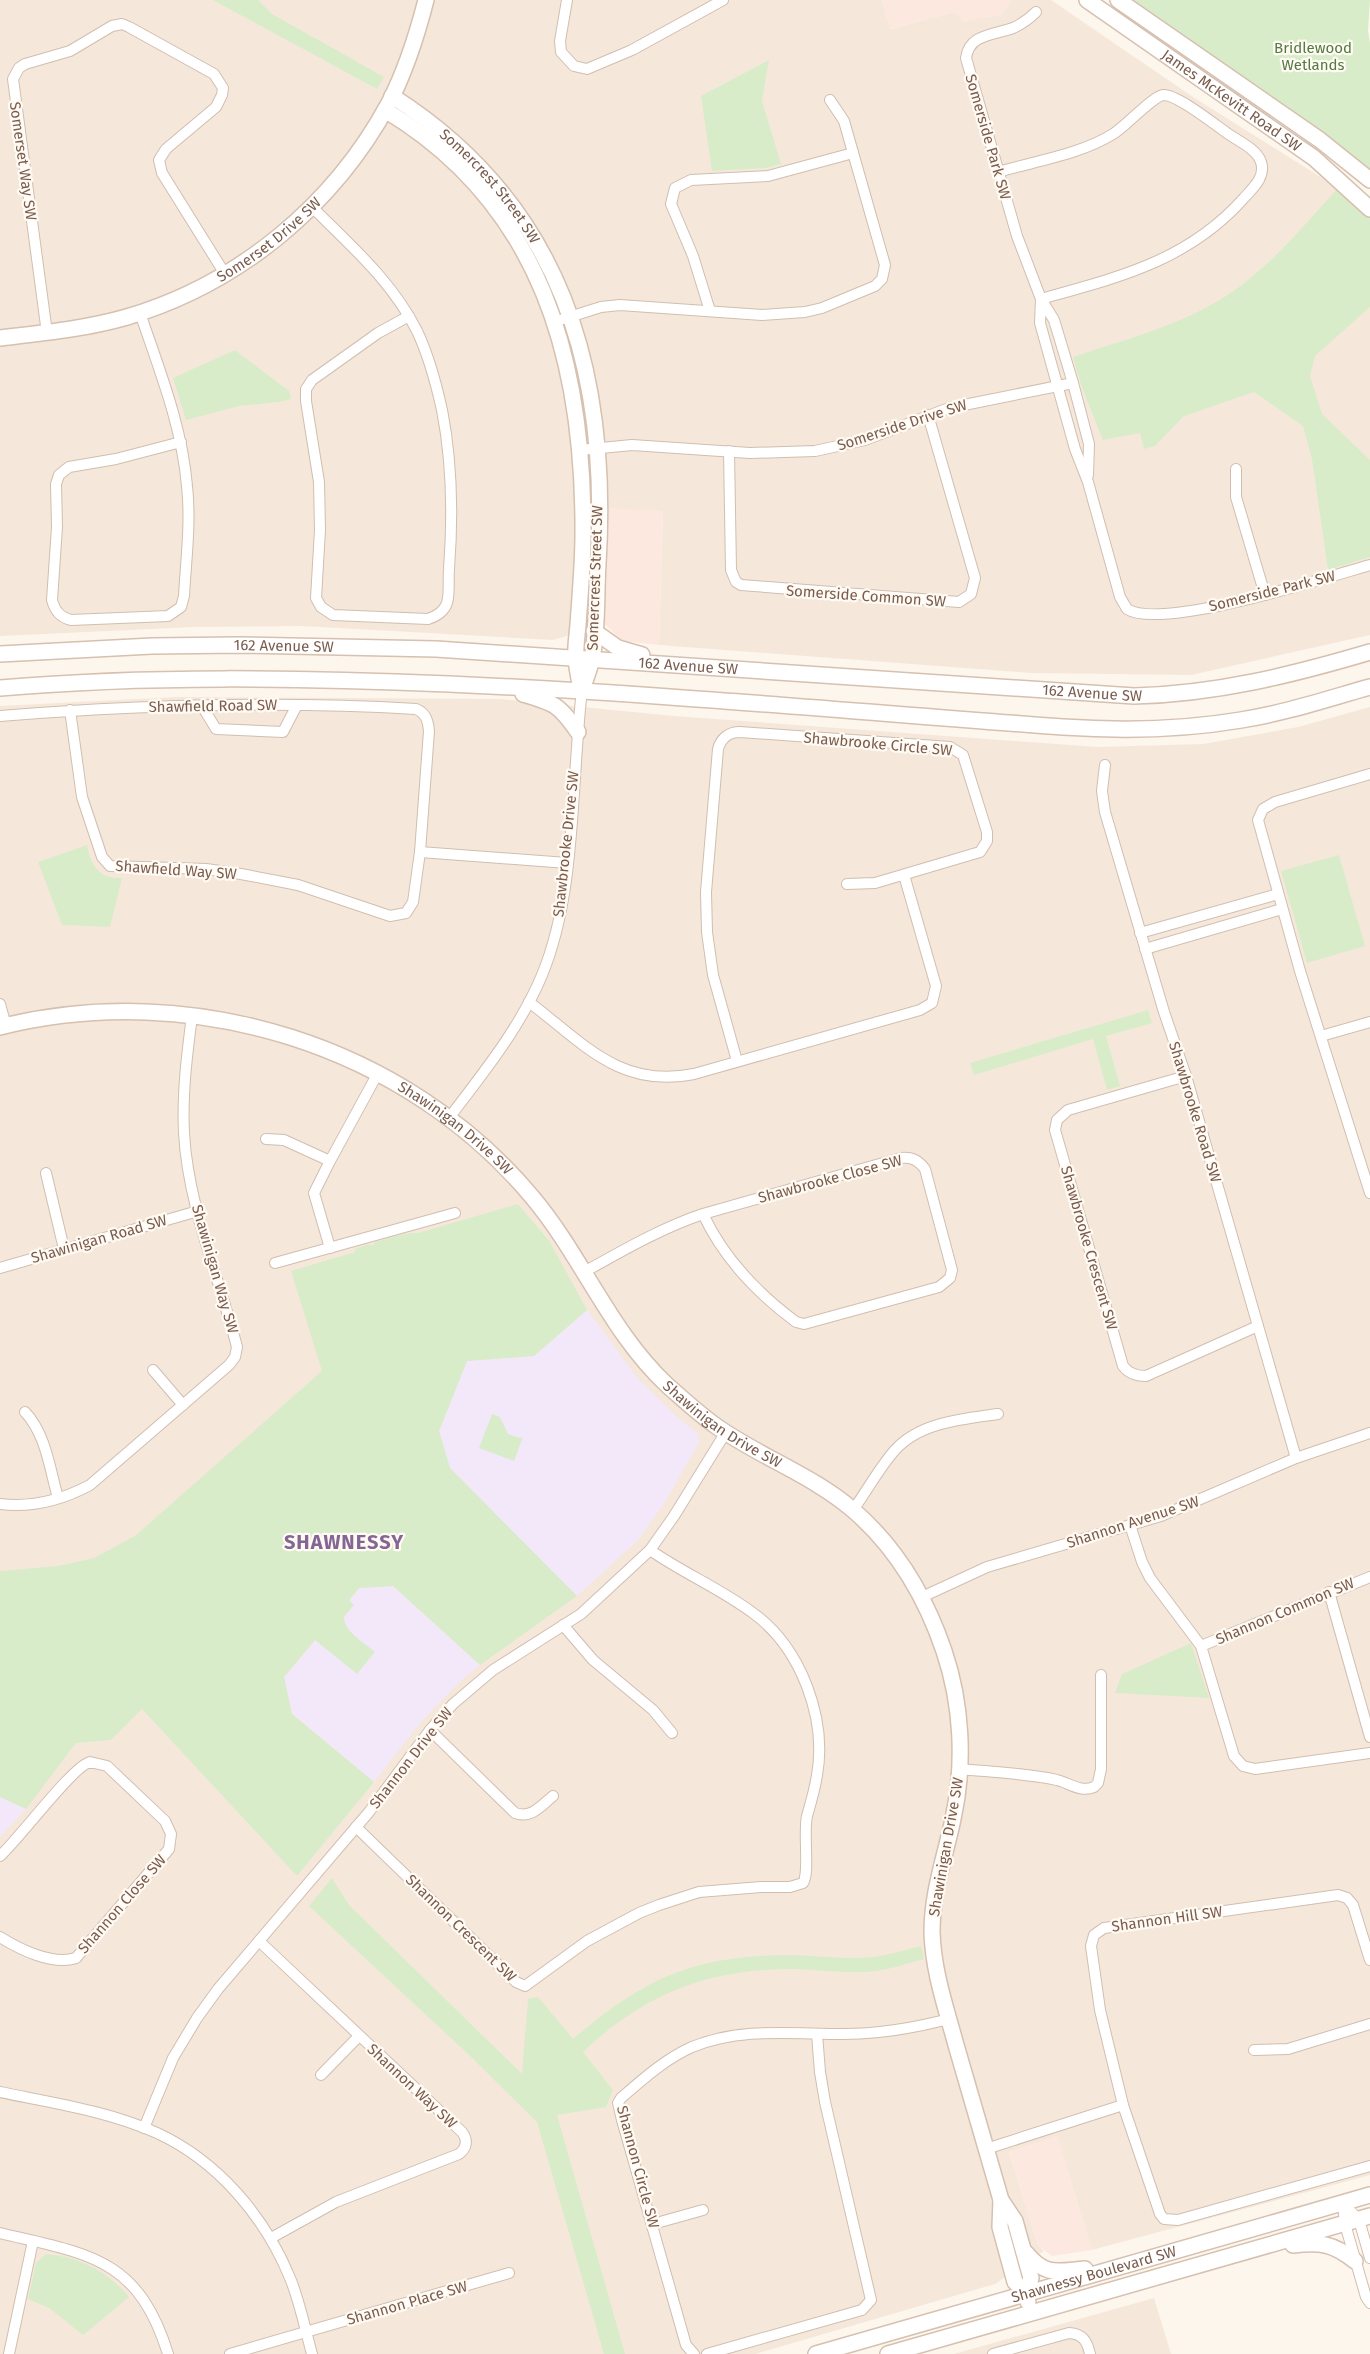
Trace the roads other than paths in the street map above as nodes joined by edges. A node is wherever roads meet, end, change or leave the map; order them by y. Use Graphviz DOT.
graph roads {
  1 [pos="426,0"];
  2 [pos="567,0"];
  3 [pos="723,0"];
  4 [pos="1087,0"];
  5 [pos="1118,0"];
  6 [pos="1036,12"];
  7 [pos="392,96"];
  8 [pos="830,100"];
  9 [pos="385,110"];
  10 [pos="853,152"];
  11 [pos="998,172"];
  12 [pos="1370,180"];
  13 [pos="312,207"];
  14 [pos="1370,208"];
  15 [pos="226,274"];
  16 [pos="1041,299"];
  17 [pos="710,311"];
  18 [pos="140,313"];
  19 [pos="409,316"];
  20 [pos="570,316"];
  21 [pos="555,321"];
  22 [pos="48,333"];
  23 [pos="0,338"];
  24 [pos="1073,383"];
  25 [pos="1057,386"];
  26 [pos="928,415"];
  27 [pos="181,442"];
  28 [pos="596,448"];
  29 [pos="580,450"];
  30 [pos="729,451"];
  31 [pos="1236,469"];
  32 [pos="1088,482"];
  33 [pos="1370,565"];
  34 [pos="1265,595"];
  35 [pos="594,631"];
  36 [pos="1370,652"];
  37 [pos="0,654"];
  38 [pos="575,657"];
  39 [pos="592,658"];
  40 [pos="680,665"];
  41 [pos="495,686"];
  42 [pos="1370,687"];
  43 [pos="0,688"];
  44 [pos="582,690"];
  45 [pos="297,705"];
  46 [pos="202,706"];
  47 [pos="70,710"];
  48 [pos="425,715"];
  49 [pos="0,716"];
  50 [pos="578,732"];
  51 [pos="1105,764"];
  52 [pos="1370,774"];
  53 [pos="420,852"];
  54 [pos="567,863"];
  55 [pos="904,875"];
  56 [pos="847,884"];
  57 [pos="1278,894"];
  58 [pos="1282,909"];
  59 [pos="1140,933"];
  60 [pos="1145,949"];
  61 [pos="529,1002"];
  62 [pos="0,1004"];
  63 [pos="192,1016"];
  64 [pos="1370,1022"];
  65 [pos="3,1027"];
  66 [pos="1321,1036"];
  67 [pos="737,1062"];
  68 [pos="378,1072"];
  69 [pos="1186,1076"];
  70 [pos="449,1118"];
  71 [pos="266,1138"];
  72 [pos="330,1161"];
  73 [pos="46,1172"];
  74 [pos="1370,1193"];
  75 [pos="198,1211"];
  76 [pos="455,1213"];
  77 [pos="703,1214"];
  78 [pos="330,1248"];
  79 [pos="64,1249"];
  80 [pos="275,1263"];
  81 [pos="0,1268"];
  82 [pos="584,1272"];
  83 [pos="1258,1326"];
  84 [pos="153,1370"];
  85 [pos="184,1404"];
  86 [pos="25,1412"];
  87 [pos="998,1414"];
  88 [pos="726,1432"];
  89 [pos="1370,1433"];
  90 [pos="1296,1458"];
  91 [pos="58,1498"];
  92 [pos="0,1504"];
  93 [pos="853,1510"];
  94 [pos="1130,1525"];
  95 [pos="650,1550"];
  96 [pos="1370,1577"];
  97 [pos="1329,1592"];
  98 [pos="922,1596"];
  99 [pos="563,1625"];
  100 [pos="1201,1646"];
  101 [pos="1101,1675"];
  102 [pos="430,1730"];
  103 [pos="672,1733"];
  104 [pos="1370,1737"];
  105 [pos="1370,1753"];
  106 [pos="960,1769"];
  107 [pos="553,1796"];
  108 [pos="356,1827"];
  109 [pos="0,1856"];
  110 [pos="0,1937"];
  111 [pos="260,1940"];
  112 [pos="1370,1960"];
  113 [pos="949,2019"];
  114 [pos="1370,2024"];
  115 [pos="817,2034"];
  116 [pos="359,2036"];
  117 [pos="1254,2050"];
  118 [pos="321,2075"];
  119 [pos="0,2092"];
  120 [pos="1122,2104"];
  121 [pos="144,2128"];
  122 [pos="986,2149"];
  123 [pos="1370,2166"];
  124 [pos="1370,2195"];
  125 [pos="1001,2200"];
  126 [pos="1343,2203"];
  127 [pos="703,2210"];
  128 [pos="1365,2218"];
  129 [pos="653,2224"];
  130 [pos="1345,2224"];
  131 [pos="0,2233"];
  132 [pos="271,2238"];
  133 [pos="33,2241"];
  134 [pos="1023,2250"];
  135 [pos="1245,2252"];
  136 [pos="1363,2259"];
  137 [pos="1118,2267"];
  138 [pos="509,2273"];
  139 [pos="1026,2294"];
  140 [pos="1370,2303"];
  141 [pos="1031,2313"];
  142 [pos="306,2332"];
  143 [pos="9,2354"];
  144 [pos="168,2354"];
  145 [pos="230,2354"];
  146 [pos="312,2354"];
  147 [pos="694,2354"];
  148 [pos="707,2354"];
  149 [pos="816,2354"];
  150 [pos="888,2354"];
  151 [pos="994,2354"];
  152 [pos="1090,2354"];
  1 -- 7 [label="main road, Somerset Drive SW"];
  2 -- 3 [label="street"];
  4 -- 14 [label="main road, James McKevitt Road SW"];
  5 -- 12 [label="main road, James McKevitt Road SW"];
  6 -- 11 [label="street, Somerside Park SW"];
  7 -- 9 [label="main road, Somerset Drive SW"];
  7 -- 20 [label="main road, Somercrest Street SW"];
  8 -- 10 [label="street"];
  9 -- 13 [label="main road, Somerset Drive SW"];
  9 -- 21 [label="main road, Somercrest Street SW"];
  10 -- 17 [label="street"];
  10 -- 17 [label="street"];
  11 -- 16 [label="street, Somerside Park SW"];
  11 -- 16 [label="street"];
  13 -- 15 [label="main road, Somerset Drive SW"];
  13 -- 19 [label="street"];
  15 -- 18 [label="main road, Somerset Drive SW"];
  15 -- 22 [label="street, Somerset Way SW"];
  16 -- 24 [label="street, Somerside Park SW"];
  16 -- 25 [label="street, Somerside Park SW"];
  17 -- 20 [label="street"];
  18 -- 22 [label="main road, Somerset Drive SW"];
  18 -- 27 [label="street"];
  19 -- 19 [label="street"];
  20 -- 21 [label="street"];
  20 -- 28 [label="main road, Somercrest Street SW"];
  21 -- 29 [label="main road, Somercrest Street SW"];
  22 -- 23 [label="main road, Somerset Drive SW"];
  24 -- 25 [label="street, Somerside Drive SW"];
  24 -- 32 [label="street, Somerside Park SW"];
  25 -- 26 [label="street, Somerside Drive SW"];
  25 -- 32 [label="street, Somerside Park SW"];
  26 -- 30 [label="street, Somerside Drive SW"];
  26 -- 30 [label="street, Somerside Common SW"];
  27 -- 27 [label="street"];
  28 -- 29 [label="street, Somerside Drive SW"];
  28 -- 30 [label="street, Somerside Drive SW"];
  28 -- 35 [label="main road, Somercrest Street SW"];
  29 -- 38 [label="main road, Somercrest Street SW"];
  31 -- 34 [label="street"];
  32 -- 34 [label="street, Somerside Park SW"];
  33 -- 34 [label="street, Somerside Park SW"];
  35 -- 39 [label="main road, Somercrest Street SW"];
  35 -- 40 [label="main road"];
  36 -- 40 [label="main road, 162 Avenue SW"];
  37 -- 38 [label="main road, 162 Avenue SW"];
  38 -- 39 [label="main road, 162 Avenue SW"];
  38 -- 44 [label="main road, Somercrest Street SW"];
  39 -- 40 [label="main road, 162 Avenue SW"];
  39 -- 44 [label="main road, Somercrest Street SW"];
  41 -- 43 [label="main road"];
  41 -- 44 [label="main road"];
  41 -- 50 [label="main road"];
  42 -- 44 [label="main road"];
  44 -- 50 [label="street, Shawbrooke Drive SW"];
  45 -- 46 [label="street, Shawfield Road SW"];
  45 -- 46 [label="street"];
  45 -- 48 [label="street, Shawfield Road SW"];
  46 -- 47 [label="street, Shawfield Road SW"];
  47 -- 49 [label="street, Shawfield Road SW"];
  47 -- 53 [label="street, Shawfield Way SW"];
  48 -- 53 [label="street, Shawfield Way SW"];
  50 -- 54 [label="street, Shawbrooke Drive SW"];
  51 -- 59 [label="street, Shawbrooke Road SW"];
  52 -- 57 [label="street"];
  53 -- 54 [label="street"];
  54 -- 61 [label="street, Shawbrooke Drive SW"];
  55 -- 56 [label="street"];
  55 -- 67 [label="street"];
  55 -- 67 [label="street, Shawbrooke Circle SW"];
  57 -- 58 [label="street"];
  57 -- 59 [label="street"];
  58 -- 60 [label="street"];
  58 -- 66 [label="street"];
  59 -- 60 [label="street, Shawbrooke Road SW"];
  60 -- 69 [label="street, Shawbrooke Road SW"];
  61 -- 67 [label="street"];
  61 -- 70 [label="street, Shawbrooke Drive SW"];
  62 -- 65 [label="street"];
  63 -- 65 [label="main road, Shawinigan Drive SW"];
  63 -- 68 [label="main road, Shawinigan Drive SW"];
  63 -- 75 [label="street, Shawinigan Way SW"];
  64 -- 66 [label="street"];
  66 -- 74 [label="street"];
  68 -- 70 [label="main road, Shawinigan Drive SW"];
  68 -- 72 [label="street"];
  69 -- 83 [label="street, Shawbrooke Road SW"];
  69 -- 83 [label="street, Shawbrooke Crescent SW"];
  70 -- 82 [label="main road, Shawinigan Drive SW"];
  71 -- 72 [label="street"];
  72 -- 78 [label="street"];
  73 -- 79 [label="street"];
  75 -- 79 [label="street, Shawinigan Road SW"];
  75 -- 85 [label="street, Shawinigan Way SW"];
  76 -- 78 [label="street"];
  77 -- 77 [label="street, Shawbrooke Close SW"];
  77 -- 82 [label="street, Shawbrooke Close SW"];
  78 -- 80 [label="street"];
  79 -- 81 [label="street, Shawinigan Road SW"];
  82 -- 88 [label="main road, Shawinigan Drive SW"];
  83 -- 90 [label="street, Shawbrooke Road SW"];
  84 -- 85 [label="street"];
  85 -- 91 [label="street, Shawinigan Way SW"];
  86 -- 91 [label="street"];
  87 -- 93 [label="street"];
  88 -- 93 [label="main road, Shawinigan Drive SW"];
  88 -- 95 [label="street, Shannon Drive SW"];
  89 -- 90 [label="street, Shannon Avenue SW"];
  90 -- 94 [label="street, Shannon Avenue SW"];
  91 -- 92 [label="street, Shawinigan Way SW"];
  93 -- 98 [label="main road, Shawinigan Drive SW"];
  94 -- 98 [label="street, Shannon Avenue SW"];
  94 -- 100 [label="street"];
  95 -- 99 [label="street, Shannon Drive SW"];
  95 -- 108 [label="street, Shannon Crescent SW"];
  96 -- 97 [label="street, Shannon Common SW"];
  97 -- 100 [label="street, Shannon Common SW"];
  97 -- 104 [label="street"];
  98 -- 106 [label="main road, Shawinigan Drive SW"];
  99 -- 102 [label="street, Shannon Drive SW"];
  99 -- 103 [label="street"];
  100 -- 105 [label="street"];
  101 -- 106 [label="street"];
  102 -- 107 [label="street"];
  102 -- 108 [label="street, Shannon Drive SW"];
  106 -- 113 [label="main road, Shawinigan Drive SW"];
  108 -- 111 [label="street, Shannon Drive SW"];
  109 -- 110 [label="street, Shannon Close SW"];
  111 -- 116 [label="street, Shannon Way SW"];
  111 -- 121 [label="street, Shannon Drive SW"];
  112 -- 120 [label="street, Shannon Hill SW"];
  113 -- 115 [label="street, Shannon Circle SW"];
  113 -- 122 [label="main road, Shawinigan Drive SW"];
  114 -- 117 [label="street"];
  115 -- 129 [label="street, Shannon Circle SW"];
  115 -- 148 [label="street"];
  116 -- 118 [label="street"];
  116 -- 132 [label="street, Shannon Way SW"];
  119 -- 121 [label="street"];
  120 -- 122 [label="street"];
  120 -- 123 [label="street, Shannon Hill SW"];
  121 -- 132 [label="street"];
  122 -- 125 [label="main road, Shawinigan Drive SW"];
  124 -- 126 [label="main road, Shawnessy Boulevard SW"];
  125 -- 134 [label="main road, Shawinigan Drive SW"];
  125 -- 139 [label="main road, Shawinigan Drive SW"];
  126 -- 128 [label="street"];
  126 -- 130 [label="street"];
  126 -- 137 [label="main road, Shawnessy Boulevard SW"];
  127 -- 129 [label="street"];
  128 -- 130 [label="main road, Shawnessy Boulevard SW"];
  128 -- 136 [label="street"];
  129 -- 147 [label="street, Shannon Circle SW"];
  130 -- 135 [label="main road, Shawnessy Boulevard SW"];
  130 -- 136 [label="street"];
  131 -- 133 [label="street"];
  132 -- 142 [label="street"];
  133 -- 143 [label="street"];
  133 -- 144 [label="street"];
  134 -- 137 [label="main road"];
  134 -- 139 [label="main road, Shawinigan Drive SW"];
  135 -- 136 [label="main road"];
  135 -- 141 [label="main road, Shawnessy Boulevard SW"];
  136 -- 140 [label="street"];
  137 -- 139 [label="main road, Shawnessy Boulevard SW"];
  138 -- 142 [label="street, Shannon Place SW"];
  139 -- 141 [label="main road, Shawinigan Drive SW"];
  139 -- 149 [label="main road, Shawnessy Boulevard SW"];
  141 -- 150 [label="main road, Shawnessy Boulevard SW"];
  142 -- 145 [label="street, Shannon Place SW"];
  142 -- 146 [label="street"];
  151 -- 152 [label="street"];
}
